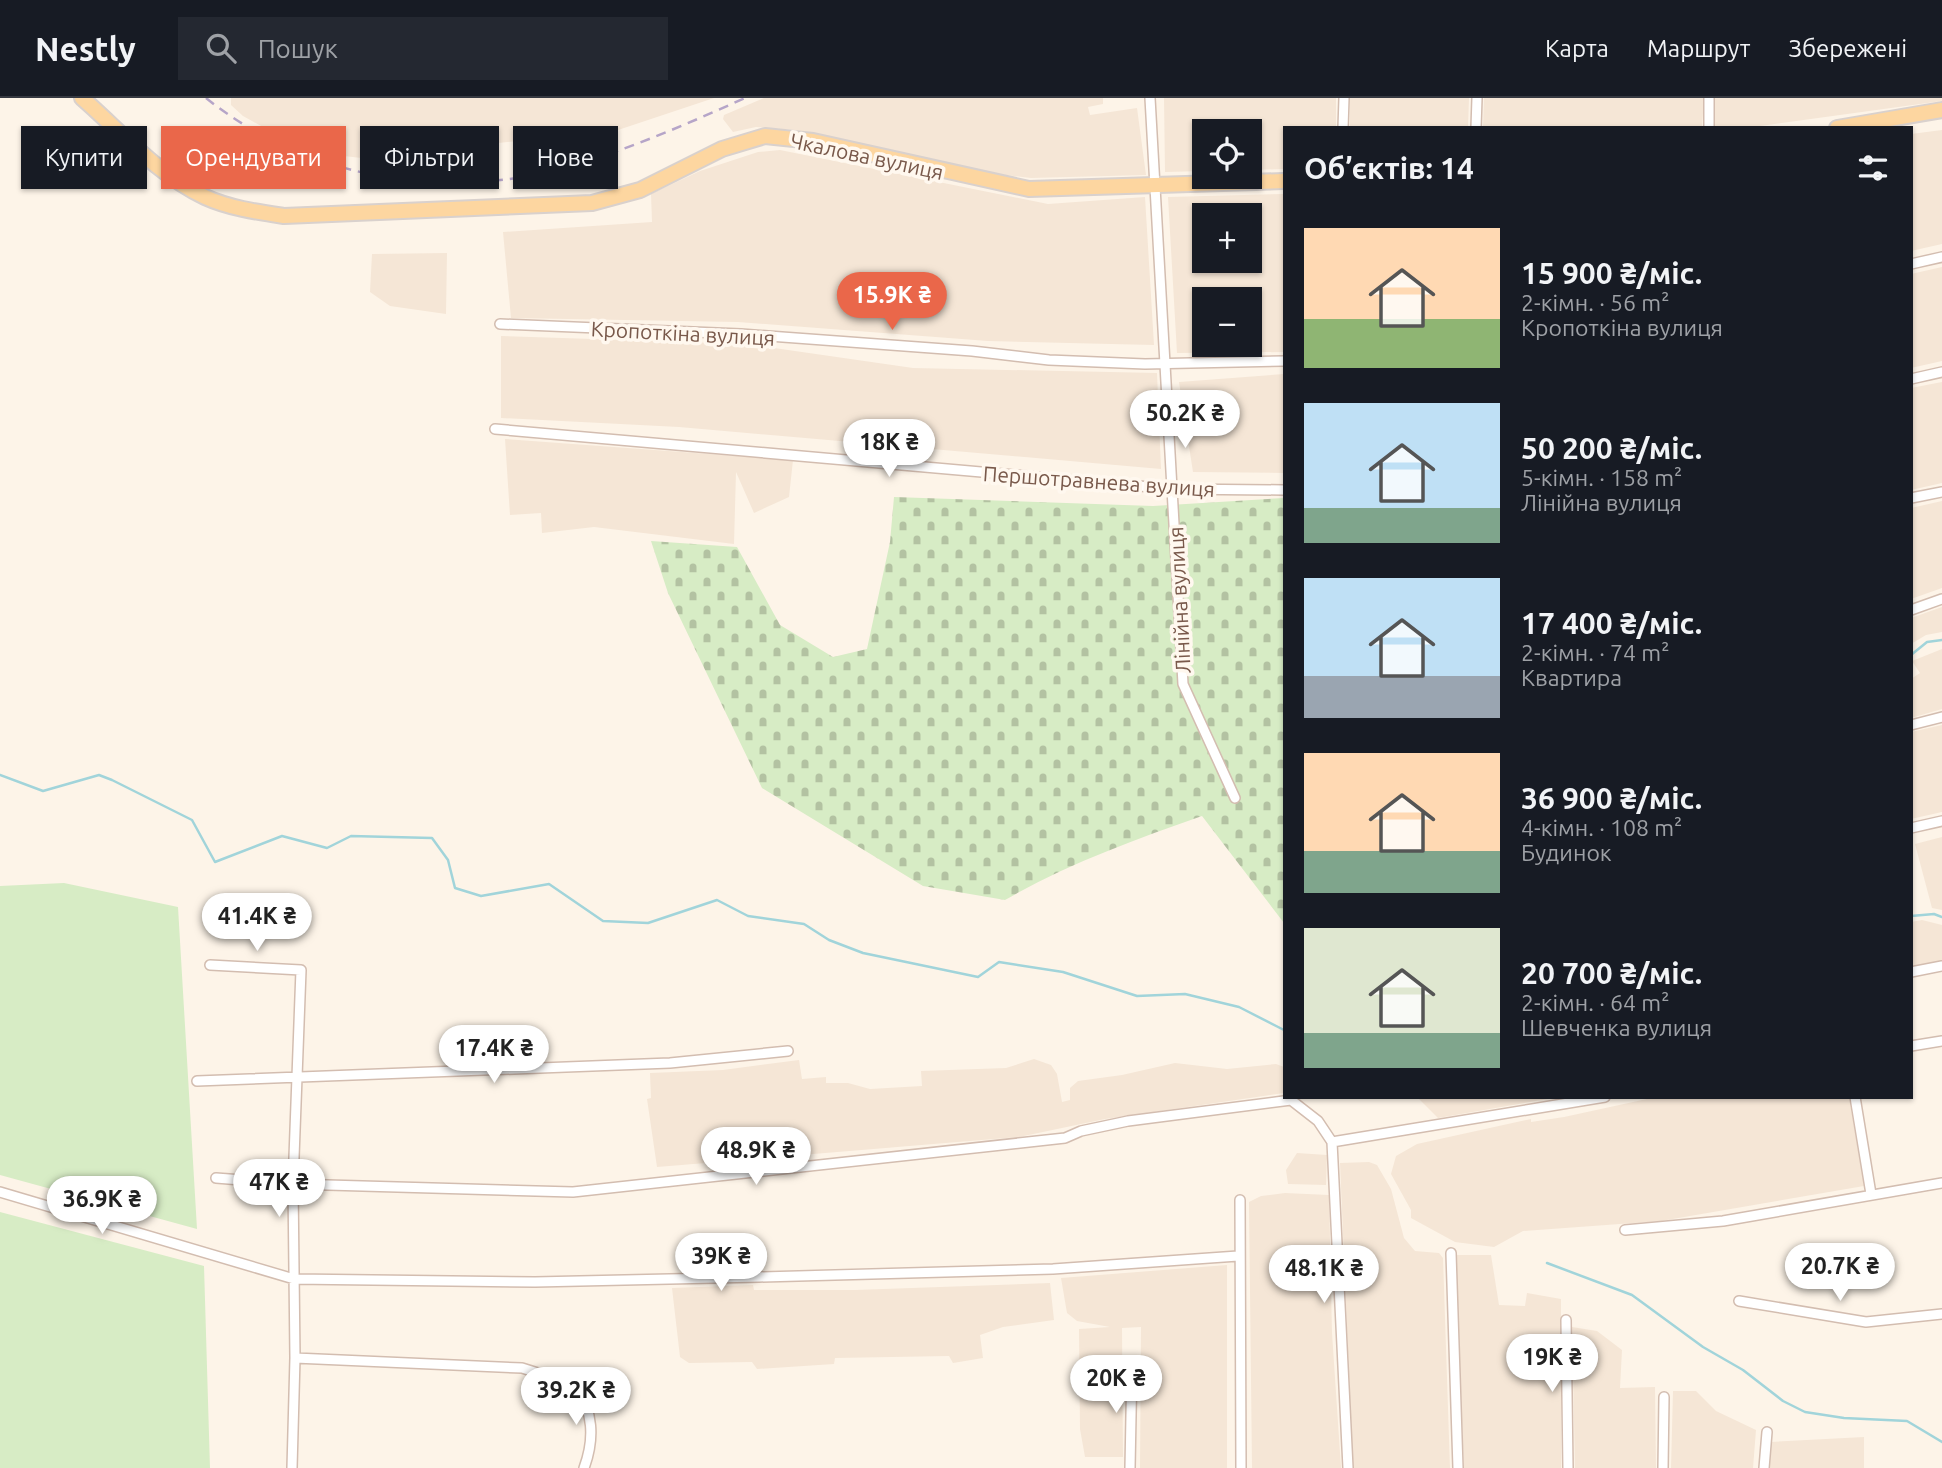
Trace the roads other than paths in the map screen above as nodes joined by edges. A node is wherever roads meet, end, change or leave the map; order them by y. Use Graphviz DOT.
graph roads {
  1 [pos="82,98"];
  2 [pos="1150,98"];
  3 [pos="1344,98"];
  4 [pos="1477,98"];
  5 [pos="1709,98"];
  6 [pos="1942,110"];
  7 [pos="1343,126"];
  8 [pos="1476,126"];
  9 [pos="1709,126"];
  10 [pos="1849,126"];
  11 [pos="1283,181"];
  12 [pos="1155,186"];
  13 [pos="1942,257"];
  14 [pos="1913,264"];
  15 [pos="500,324"];
  16 [pos="1283,361"];
  17 [pos="1165,364"];
  18 [pos="1942,372"];
  19 [pos="1913,379"];
  20 [pos="495,429"];
  21 [pos="1173,489"];
  22 [pos="1283,490"];
  23 [pos="1942,492"];
  24 [pos="1913,498"];
  25 [pos="1942,599"];
  26 [pos="1913,609"];
  27 [pos="1942,717"];
  28 [pos="1913,724"];
  29 [pos="1235,798"];
  30 [pos="1942,821"];
  31 [pos="1913,828"];
  32 [pos="210,965"];
  33 [pos="1942,966"];
  34 [pos="1913,972"];
  35 [pos="1942,1041"];
  36 [pos="1913,1045"];
  37 [pos="788,1051"];
  38 [pos="298,1079"];
  39 [pos="197,1081"];
  40 [pos="1593,1099"];
  41 [pos="1855,1099"];
  42 [pos="1332,1142"];
  43 [pos="216,1178"];
  44 [pos="1942,1183"];
  45 [pos="293,1184"];
  46 [pos="0,1192"];
  47 [pos="1871,1194"];
  48 [pos="1240,1200"];
  49 [pos="1625,1230"];
  50 [pos="1451,1253"];
  51 [pos="1238,1256"];
  52 [pos="294,1279"];
  53 [pos="1739,1301"];
  54 [pos="1942,1314"];
  55 [pos="1566,1320"];
  56 [pos="295,1358"];
  57 [pos="1132,1363"];
  58 [pos="1664,1397"];
  59 [pos="1767,1432"];
  60 [pos="292,1468"];
  61 [pos="584,1468"];
  62 [pos="1130,1468"];
  63 [pos="1241,1468"];
  64 [pos="1348,1468"];
  65 [pos="1458,1468"];
  66 [pos="1568,1468"];
  67 [pos="1663,1468"];
  68 [pos="1763,1468"];
  1 -- 12 [label="main road, Чкалова вулиця"];
  2 -- 12 [label="street, Лінійна вулиця"];
  3 -- 7 [label="street"];
  4 -- 8 [label="street"];
  5 -- 9 [label="street"];
  6 -- 10 [label="main road"];
  11 -- 12 [label="main road, Чкалова вулиця"];
  12 -- 17 [label="street, Лінійна вулиця"];
  13 -- 14 [label="street"];
  15 -- 17 [label="street, Кропоткіна вулиця"];
  16 -- 17 [label="street, Кропоткіна вулиця"];
  17 -- 21 [label="street, Лінійна вулиця"];
  18 -- 19 [label="street"];
  20 -- 21 [label="street, Першотравнева вулиця"];
  21 -- 22 [label="street, Першотравнева вулиця"];
  21 -- 29 [label="street, Лінійна вулиця"];
  23 -- 24 [label="street"];
  25 -- 26 [label="street"];
  27 -- 28 [label="street"];
  30 -- 31 [label="street"];
  32 -- 38 [label="street"];
  33 -- 34 [label="street"];
  35 -- 36 [label="street"];
  37 -- 38 [label="street"];
  38 -- 39 [label="street"];
  38 -- 45 [label="street"];
  40 -- 42 [label="street"];
  41 -- 47 [label="street"];
  42 -- 45 [label="street"];
  42 -- 64 [label="street"];
  43 -- 45 [label="street"];
  44 -- 47 [label="street"];
  45 -- 52 [label="street"];
  46 -- 52 [label="street"];
  47 -- 49 [label="street"];
  48 -- 51 [label="street"];
  50 -- 65 [label="street"];
  51 -- 52 [label="street"];
  51 -- 63 [label="street"];
  52 -- 56 [label="street"];
  53 -- 54 [label="street"];
  55 -- 66 [label="street"];
  56 -- 60 [label="street"];
  56 -- 61 [label="street"];
  57 -- 62 [label="street"];
  58 -- 67 [label="street"];
  59 -- 68 [label="street"];
}
